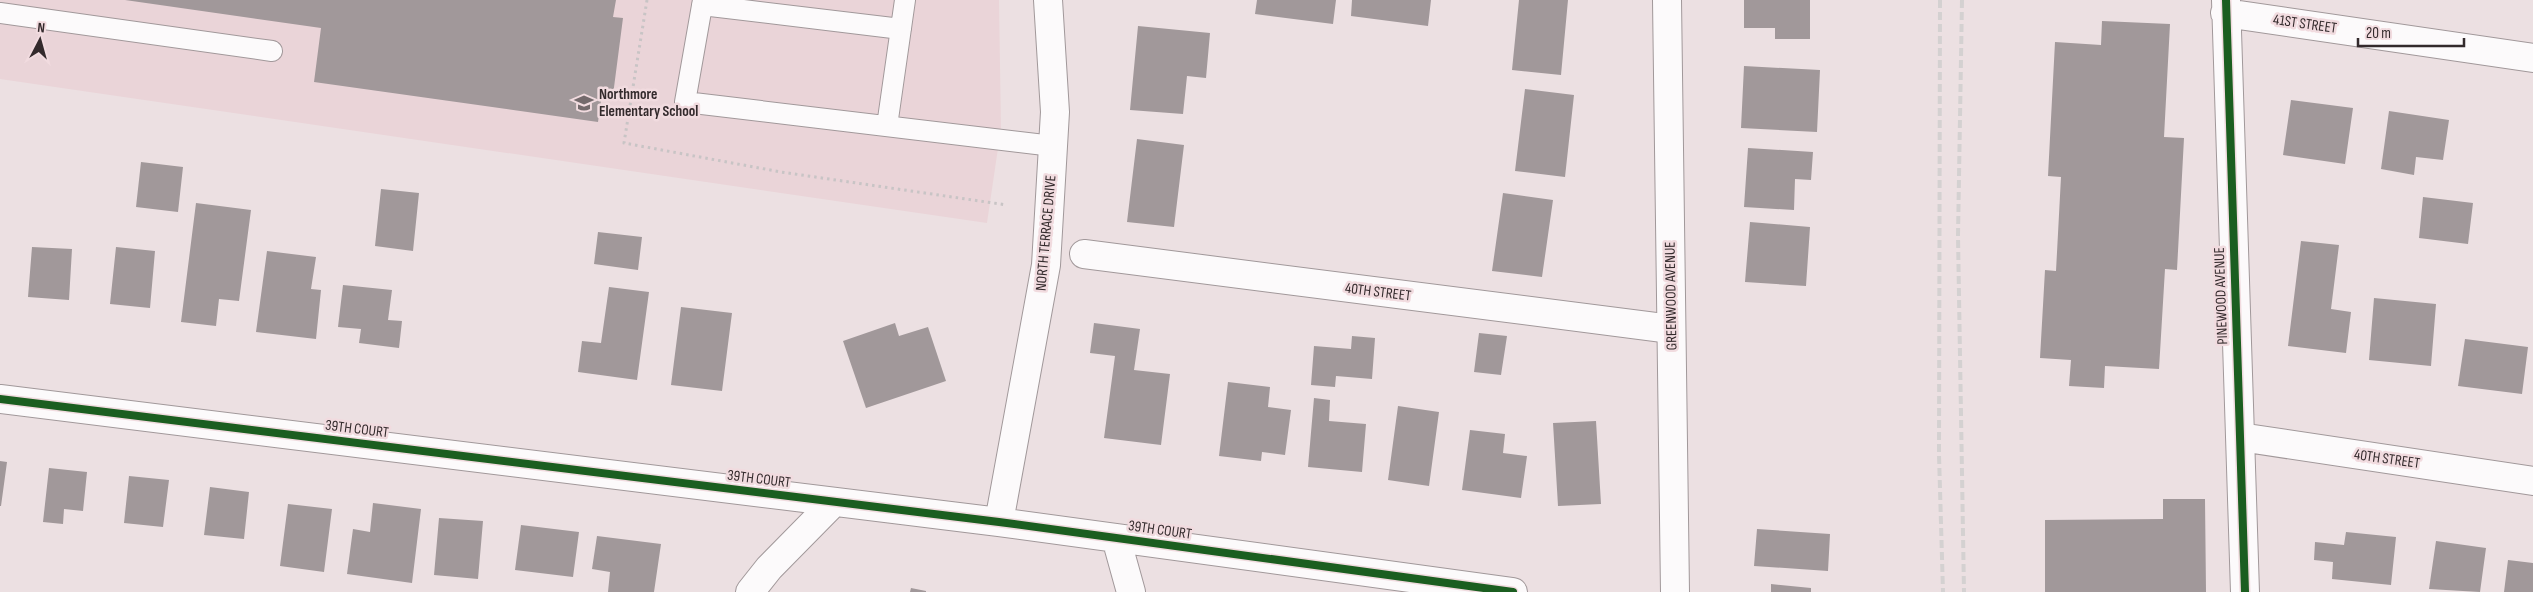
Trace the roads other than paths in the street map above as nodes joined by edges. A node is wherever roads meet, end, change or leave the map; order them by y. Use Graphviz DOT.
graph roads {
  1 [pos="905,0"];
  2 [pos="1048,0"];
  3 [pos="1667,0"];
  4 [pos="702,3"];
  5 [pos="2225,6"];
  6 [pos="0,13"];
  7 [pos="901,29"];
  8 [pos="272,51"];
  9 [pos="2533,58"];
  10 [pos="887,126"];
  11 [pos="1053,146"];
  12 [pos="1084,254"];
  13 [pos="1671,329"];
  14 [pos="0,398"];
  15 [pos="2240,437"];
  16 [pos="2533,481"];
  17 [pos="834,502"];
  18 [pos="999,522"];
  19 [pos="1116,538"];
  20 [pos="750,592"];
  21 [pos="1131,592"];
  22 [pos="1513,592"];
  23 [pos="1675,592"];
  24 [pos="2245,592"];
  1 -- 7 [label="lane"];
  2 -- 11 [label="street, NORTH TERRACE DRIVE"];
  3 -- 13 [label="street, GREENWOOD AVENUE"];
  4 -- 7 [label="lane"];
  4 -- 10 [label="lane"];
  5 -- 9 [label="street, 41ST STREET"];
  5 -- 15 [label="street, PINEWOOD AVENUE"];
  6 -- 8 [label="lane"];
  7 -- 10 [label="lane"];
  10 -- 11 [label="lane"];
  11 -- 18 [label="street, NORTH TERRACE DRIVE"];
  12 -- 13 [label="street, 40TH STREET"];
  13 -- 23 [label="street, GREENWOOD AVENUE"];
  14 -- 17 [label="street, 39TH COURT"];
  15 -- 16 [label="street, 40TH STREET"];
  15 -- 24 [label="street, PINEWOOD AVENUE"];
  17 -- 18 [label="street, 39TH COURT"];
  17 -- 20 [label="street"];
  18 -- 19 [label="street, 39TH COURT"];
  19 -- 21 [label="street"];
  19 -- 22 [label="street, 39TH COURT"];
}
